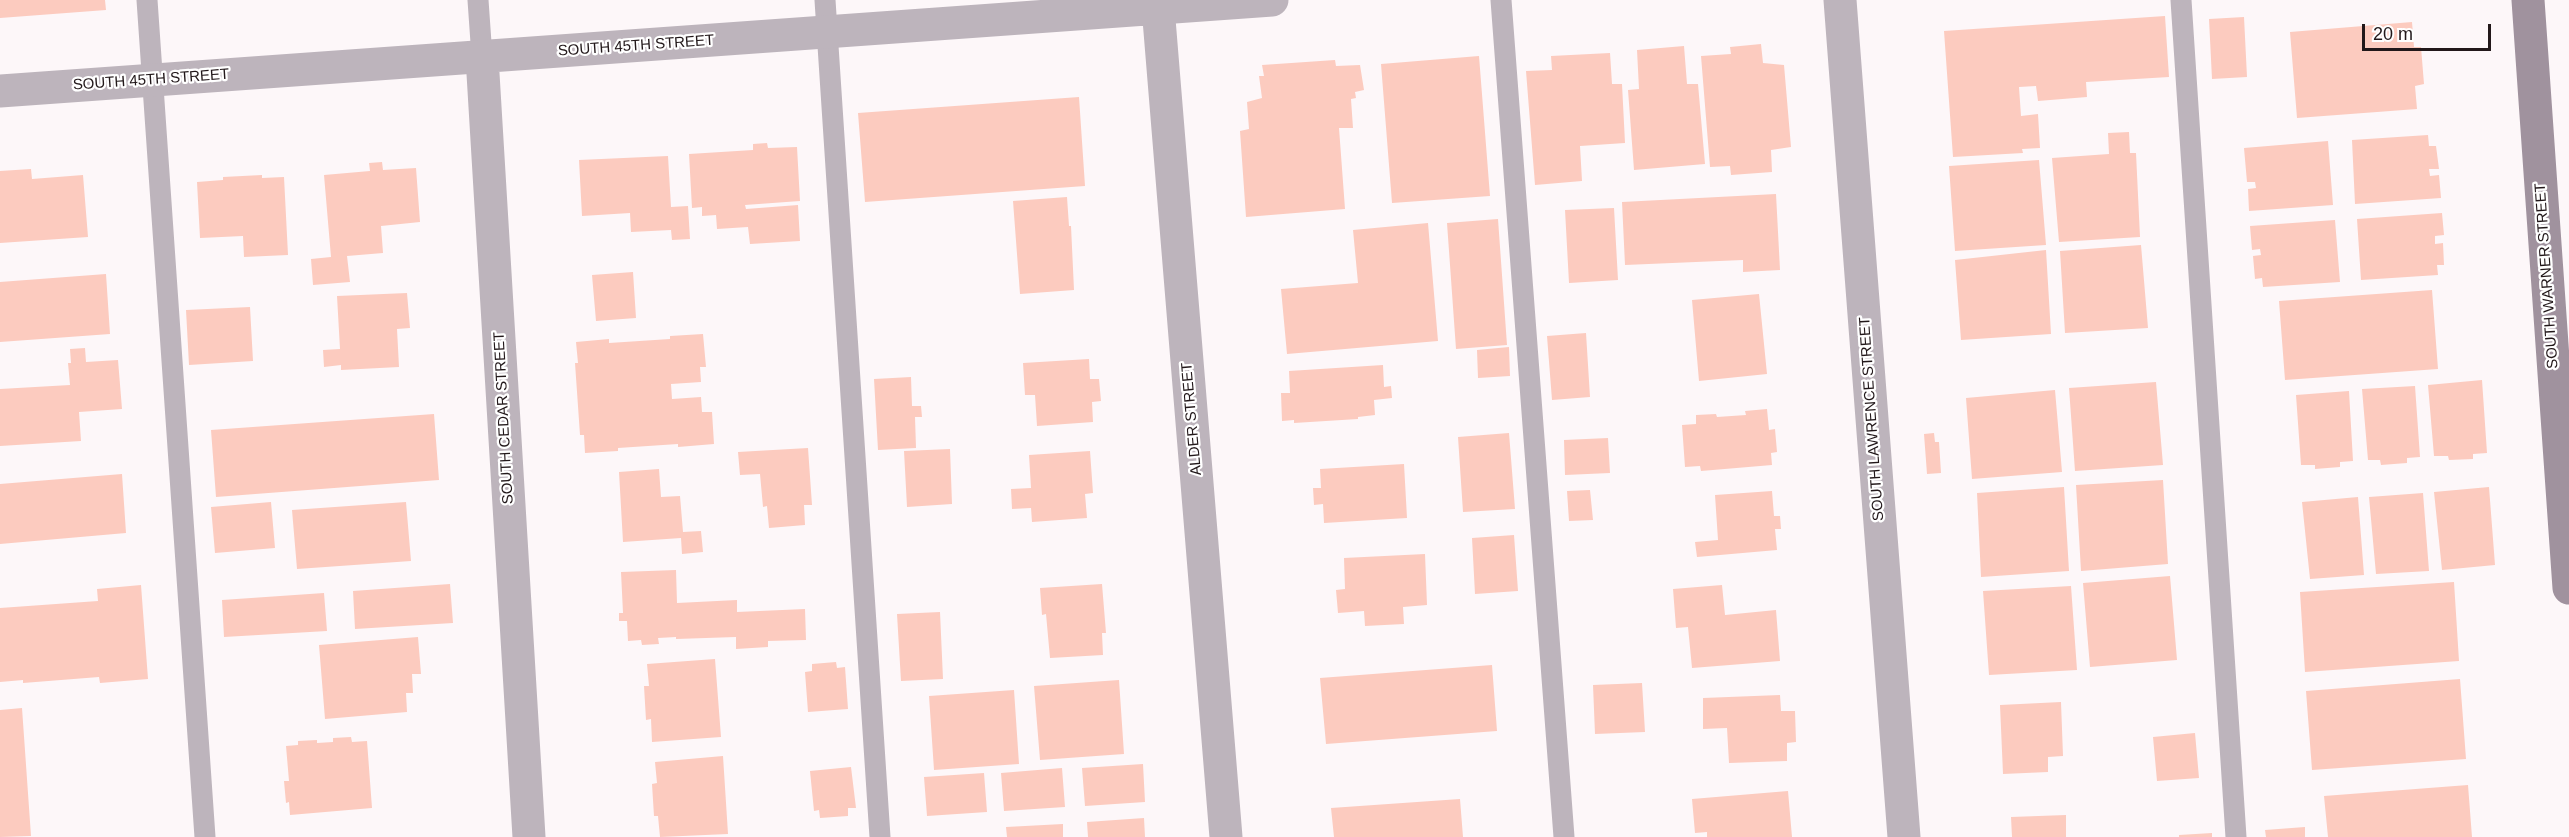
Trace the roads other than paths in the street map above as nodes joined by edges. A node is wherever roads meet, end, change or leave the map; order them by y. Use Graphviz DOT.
graph roads {
  1 [pos="147,0"];
  2 [pos="478,0"];
  3 [pos="825,0"];
  4 [pos="1272,0"];
  5 [pos="1501,0"];
  6 [pos="1840,0"];
  7 [pos="2181,0"];
  8 [pos="2528,0"];
  9 [pos="1158,4"];
  10 [pos="828,33"];
  11 [pos="482,57"];
  12 [pos="153,80"];
  13 [pos="0,91"];
  14 [pos="2569,588"];
  15 [pos="205,837"];
  16 [pos="529,837"];
  17 [pos="880,837"];
  18 [pos="1226,837"];
  19 [pos="1564,837"];
  20 [pos="1904,837"];
  21 [pos="2236,837"];
  1 -- 12 [label="lane"];
  2 -- 11 [label="lane, SOUTH CEDAR STREET"];
  3 -- 10 [label="lane"];
  4 -- 9 [label="street, SOUTH 45TH STREET"];
  5 -- 19 [label="lane"];
  6 -- 20 [label="street, SOUTH LAWRENCE STREET"];
  7 -- 21 [label="lane"];
  8 -- 14 [label="street, SOUTH WARNER STREET"];
  9 -- 10 [label="street, SOUTH 45TH STREET"];
  9 -- 18 [label="street, ALDER STREET"];
  10 -- 11 [label="street, SOUTH 45TH STREET"];
  10 -- 17 [label="lane"];
  11 -- 12 [label="street, SOUTH 45TH STREET"];
  11 -- 16 [label="street, SOUTH CEDAR STREET"];
  12 -- 13 [label="street, SOUTH 45TH STREET"];
  12 -- 15 [label="lane"];
}
